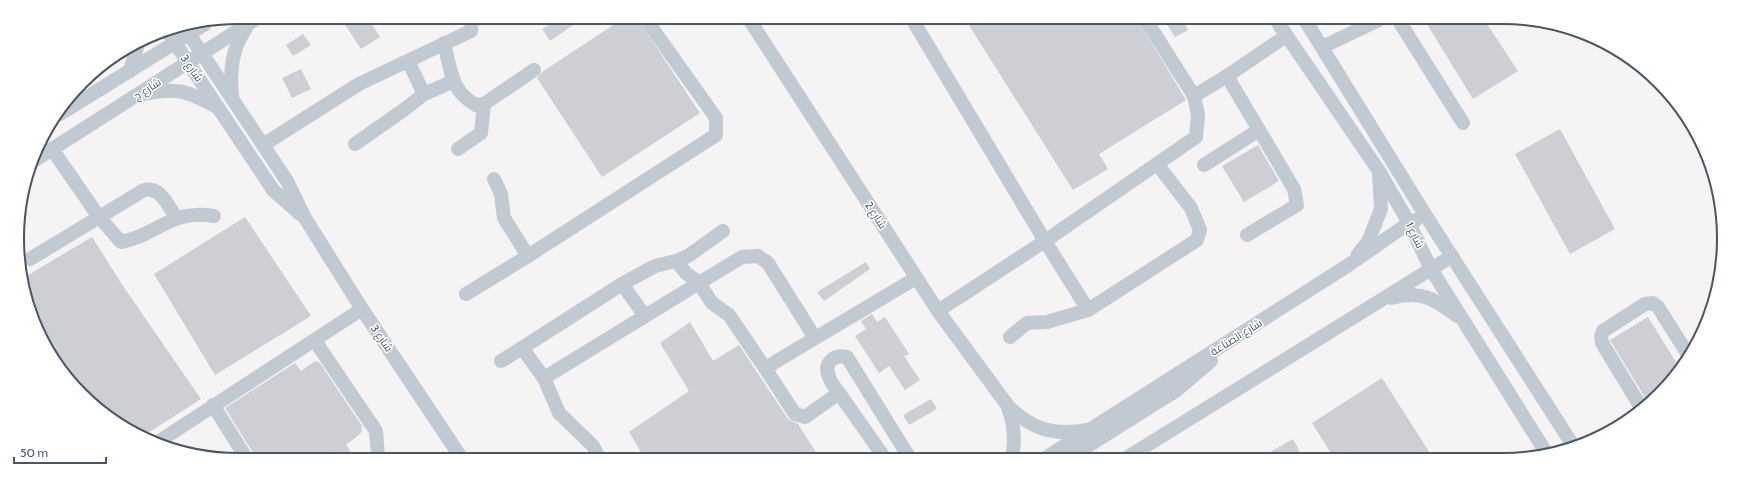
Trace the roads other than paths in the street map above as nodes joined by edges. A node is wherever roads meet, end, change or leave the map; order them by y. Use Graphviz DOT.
graph roads {
  1 [pos="249,24"];
  2 [pos="251,24"];
  3 [pos="472,24"];
  4 [pos="649,24"];
  5 [pos="752,24"];
  6 [pos="915,24"];
  7 [pos="1149,24"];
  8 [pos="1278,24"];
  9 [pos="1308,24"];
  10 [pos="1371,24"];
  11 [pos="1402,24"];
  12 [pos="187,31"];
  13 [pos="170,35"];
  14 [pos="1286,36"];
  15 [pos="175,43"];
  16 [pos="444,43"];
  17 [pos="1322,47"];
  18 [pos="136,50"];
  19 [pos="203,53"];
  20 [pos="408,61"];
  21 [pos="189,62"];
  22 [pos="534,70"];
  23 [pos="130,71"];
  24 [pos="1227,76"];
  25 [pos="454,81"];
  26 [pos="424,94"];
  27 [pos="136,96"];
  28 [pos="232,96"];
  29 [pos="1194,96"];
  30 [pos="484,104"];
  31 [pos="220,109"];
  32 [pos="67,110"];
  33 [pos="1462,122"];
  34 [pos="1259,130"];
  35 [pos="263,144"];
  36 [pos="355,144"];
  37 [pos="52,149"];
  38 [pos="458,149"];
  39 [pos="40,157"];
  40 [pos="1157,164"];
  41 [pos="1204,165"];
  42 [pos="1379,171"];
  43 [pos="494,179"];
  44 [pos="214,216"];
  45 [pos="1426,216"];
  46 [pos="99,217"];
  47 [pos="176,217"];
  48 [pos="305,218"];
  49 [pos="1409,223"];
  50 [pos="723,231"];
  51 [pos="1247,234"];
  52 [pos="1044,242"];
  53 [pos="528,256"];
  54 [pos="1452,256"];
  55 [pos="30,259"];
  56 [pos="676,261"];
  57 [pos="1347,266"];
  58 [pos="1431,269"];
  59 [pos="916,278"];
  60 [pos="699,283"];
  61 [pos="622,284"];
  62 [pos="466,294"];
  63 [pos="1380,302"];
  64 [pos="362,309"];
  65 [pos="1088,310"];
  66 [pos="938,311"];
  67 [pos="645,316"];
  68 [pos="1465,323"];
  69 [pos="1010,337"];
  70 [pos="815,338"];
  71 [pos="315,341"];
  72 [pos="1229,341"];
  73 [pos="522,348"];
  74 [pos="1685,351"];
  75 [pos="501,361"];
  76 [pos="765,368"];
  77 [pos="544,378"];
  78 [pos="839,393"];
  79 [pos="1639,404"];
  80 [pos="213,405"];
  81 [pos="1008,406"];
  82 [pos="1088,430"];
  83 [pos="162,439"];
  84 [pos="1571,442"];
  85 [pos="1545,449"];
  86 [pos="243,453"];
  87 [pos="378,453"];
  88 [pos="458,453"];
  89 [pos="596,453"];
  90 [pos="881,453"];
  91 [pos="907,453"];
  92 [pos="1013,453"];
  93 [pos="1053,453"];
  94 [pos="1076,453"];
  95 [pos="1135,453"];
  1 -- 19 [label="street, شارع ج"];
  2 -- 28 [label="street"];
  3 -- 16 [label="street"];
  4 -- 53 [label="street"];
  5 -- 59 [label="street, شارع 2"];
  6 -- 52 [label="street"];
  7 -- 29 [label="street"];
  8 -- 14 [label="street, شارع 1"];
  9 -- 17 [label="street, شارع 1"];
  10 -- 17 [label="street"];
  11 -- 33 [label="street"];
  12 -- 15 [label="street"];
  12 -- 19 [label="street, شارع 3"];
  13 -- 15 [label="street, شارع 3"];
  14 -- 24 [label="street"];
  14 -- 42 [label="street, شارع 1"];
  15 -- 21 [label="street, شارع 3"];
  15 -- 23 [label="street"];
  16 -- 20 [label="street"];
  16 -- 25 [label="street"];
  17 -- 45 [label="street, شارع 1"];
  18 -- 23 [label="street"];
  19 -- 21 [label="street, شارع ج"];
  19 -- 28 [label="street, شارع 3"];
  20 -- 26 [label="street"];
  20 -- 35 [label="street"];
  21 -- 27 [label="street, شارع ج"];
  21 -- 31 [label="street, شارع 3"];
  22 -- 30 [label="street"];
  23 -- 32 [label="street"];
  24 -- 29 [label="street"];
  24 -- 34 [label="street"];
  25 -- 26 [label="street"];
  25 -- 30 [label="street"];
  26 -- 36 [label="street"];
  27 -- 31 [label="street"];
  27 -- 37 [label="street, شارع ج"];
  28 -- 35 [label="street, شارع 3"];
  29 -- 40 [label="street"];
  30 -- 38 [label="street"];
  31 -- 48 [label="street, شارع 3"];
  34 -- 41 [label="street"];
  34 -- 51 [label="street"];
  35 -- 48 [label="street, شارع 3"];
  37 -- 39 [label="street, شارع ج"];
  37 -- 46 [label="street"];
  40 -- 52 [label="street"];
  40 -- 65 [label="street"];
  42 -- 49 [label="street, شارع 1"];
  42 -- 57 [label="street"];
  43 -- 53 [label="street"];
  44 -- 47 [label="street"];
  45 -- 49 [label="street, شارع الصناعة"];
  45 -- 54 [label="street, شارع 1"];
  46 -- 47 [label="street"];
  46 -- 47 [label="street"];
  46 -- 55 [label="street"];
  48 -- 64 [label="street, شارع 3"];
  49 -- 57 [label="street, شارع الصناعة"];
  49 -- 58 [label="street, شارع 1"];
  50 -- 56 [label="street"];
  52 -- 65 [label="street"];
  52 -- 66 [label="street"];
  53 -- 62 [label="street"];
  54 -- 58 [label="street"];
  54 -- 84 [label="street, شارع 1"];
  56 -- 60 [label="street"];
  56 -- 61 [label="street"];
  57 -- 72 [label="street, شارع الصناعة"];
  58 -- 63 [label="street"];
  58 -- 68 [label="street, شارع 1"];
  59 -- 66 [label="street, شارع 2"];
  59 -- 70 [label="street"];
  60 -- 67 [label="street"];
  60 -- 70 [label="street"];
  60 -- 76 [label="street"];
  61 -- 67 [label="street"];
  61 -- 73 [label="street"];
  63 -- 68 [label="street"];
  63 -- 95 [label="street"];
  64 -- 71 [label="street"];
  64 -- 88 [label="street, شارع 3"];
  65 -- 69 [label="street"];
  66 -- 81 [label="street, شارع 2"];
  67 -- 77 [label="street"];
  68 -- 85 [label="street, شارع 1"];
  70 -- 76 [label="street"];
  71 -- 80 [label="street"];
  71 -- 87 [label="street"];
  72 -- 82 [label="street, شارع الصناعة"];
  72 -- 94 [label="street"];
  73 -- 75 [label="street"];
  73 -- 77 [label="street"];
  74 -- 79 [label="street"];
  76 -- 78 [label="street"];
  77 -- 89 [label="street"];
  78 -- 90 [label="street"];
  78 -- 91 [label="street"];
  80 -- 83 [label="street"];
  80 -- 86 [label="street"];
  81 -- 82 [label="street, شارع 2"];
  81 -- 92 [label="street, شارع 2"];
  82 -- 93 [label="street, شارع الصناعة"];
}
